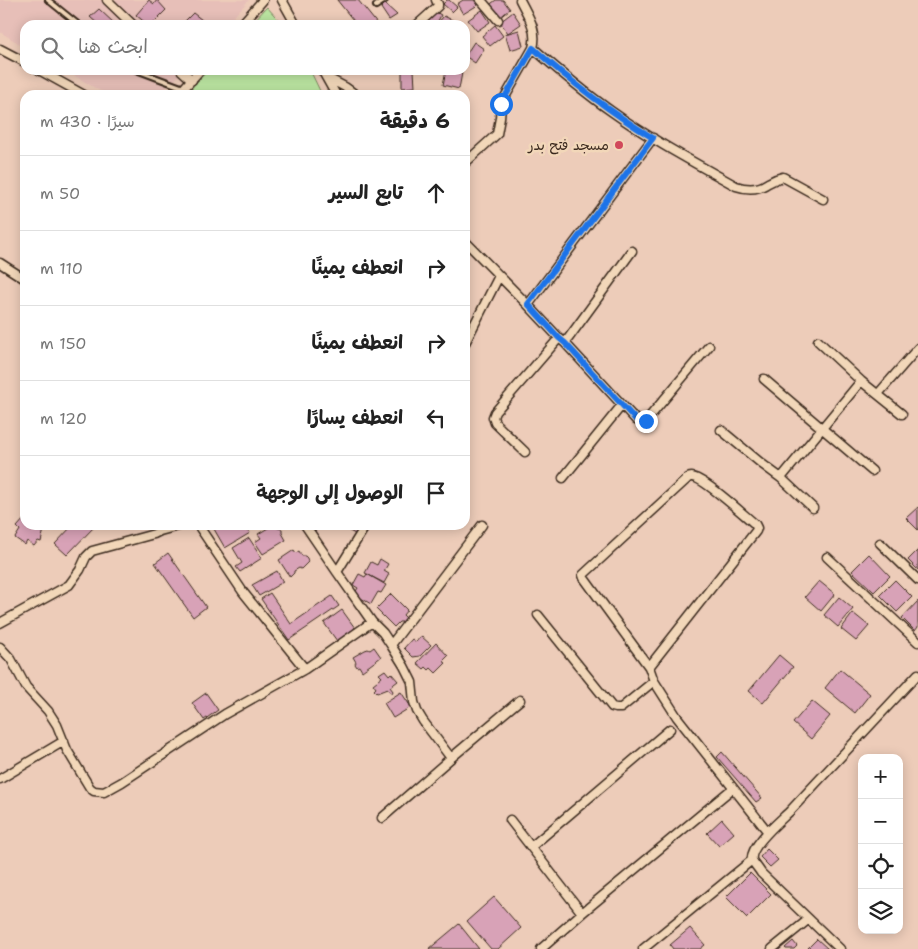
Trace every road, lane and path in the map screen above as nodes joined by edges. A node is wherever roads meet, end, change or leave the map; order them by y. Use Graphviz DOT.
graph roads {
  1 [pos="48,0"];
  2 [pos="107,0"];
  3 [pos="263,0"];
  4 [pos="282,0"];
  5 [pos="385,0"];
  6 [pos="436,0"];
  7 [pos="481,0"];
  8 [pos="520,0"];
  9 [pos="376,6"];
  10 [pos="73,20"];
  11 [pos="129,20"];
  12 [pos="245,20"];
  13 [pos="293,20"];
  14 [pos="423,20"];
  15 [pos="498,20"];
  16 [pos="0,48"];
  17 [pos="533,48"];
  18 [pos="20,59"];
  19 [pos="48,75"];
  20 [pos="149,75"];
  21 [pos="187,75"];
  22 [pos="196,75"];
  23 [pos="324,75"];
  24 [pos="326,78"];
  25 [pos="192,80"];
  26 [pos="184,88"];
  27 [pos="75,90"];
  28 [pos="333,90"];
  29 [pos="349,90"];
  30 [pos="653,138"];
  31 [pos="470,158"];
  32 [pos="823,199"];
  33 [pos="470,247"];
  34 [pos="632,251"];
  35 [pos="0,263"];
  36 [pos="20,276"];
  37 [pos="499,276"];
  38 [pos="528,304"];
  39 [pos="470,324"];
  40 [pos="474,326"];
  41 [pos="470,334"];
  42 [pos="562,340"];
  43 [pos="818,342"];
  44 [pos="708,346"];
  45 [pos="918,348"];
  46 [pos="764,379"];
  47 [pos="861,381"];
  48 [pos="878,394"];
  49 [pos="622,405"];
  50 [pos="902,414"];
  51 [pos="822,428"];
  52 [pos="721,430"];
  53 [pos="525,452"];
  54 [pos="872,471"];
  55 [pos="563,478"];
  56 [pos="781,478"];
  57 [pos="813,508"];
  58 [pos="482,525"];
  59 [pos="159,530"];
  60 [pos="201,530"];
  61 [pos="308,530"];
  62 [pos="363,530"];
  63 [pos="880,543"];
  64 [pos="827,557"];
  65 [pos="337,572"];
  66 [pos="918,580"];
  67 [pos="538,615"];
  68 [pos="372,622"];
  69 [pos="0,623"];
  70 [pos="918,642"];
  71 [pos="391,645"];
  72 [pos="0,646"];
  73 [pos="649,668"];
  74 [pos="305,669"];
  75 [pos="918,674"];
  76 [pos="654,681"];
  77 [pos="520,700"];
  78 [pos="670,729"];
  79 [pos="64,741"];
  80 [pos="451,758"];
  81 [pos="0,778"];
  82 [pos="733,788"];
  83 [pos="382,818"];
  84 [pos="510,820"];
  85 [pos="768,832"];
  86 [pos="531,847"];
  87 [pos="752,860"];
  88 [pos="582,913"];
  89 [pos="808,919"];
  90 [pos="541,949"];
  91 [pos="643,949"];
  92 [pos="772,949"];
  93 [pos="840,949"];
  1 -- 10 [label="lane"];
  2 -- 11 [label="street"];
  3 -- 12 [label="street"];
  4 -- 13 [label="street"];
  5 -- 9 [label="lane"];
  6 -- 14 [label="street"];
  7 -- 15 [label="street"];
  8 -- 17 [label="street"];
  16 -- 18 [label="street"];
  17 -- 30 [label="street"];
  17 -- 31 [label="street"];
  19 -- 27 [label="street"];
  20 -- 26 [label="lane"];
  21 -- 25 [label="street"];
  22 -- 25 [label="street"];
  23 -- 24 [label="street"];
  24 -- 28 [label="street"];
  24 -- 29 [label="street"];
  25 -- 26 [label="street"];
  30 -- 32 [label="street"];
  30 -- 38 [label="street"];
  33 -- 37 [label="street"];
  34 -- 42 [label="street"];
  35 -- 36 [label="street"];
  37 -- 38 [label="street"];
  37 -- 40 [label="street"];
  38 -- 42 [label="street"];
  39 -- 40 [label="street"];
  40 -- 41 [label="street"];
  42 -- 49 [label="street"];
  42 -- 53 [label="street"];
  43 -- 47 [label="street"];
  44 -- 49 [label="street"];
  45 -- 48 [label="street"];
  46 -- 51 [label="street"];
  47 -- 48 [label="street"];
  47 -- 51 [label="street"];
  48 -- 50 [label="street"];
  49 -- 55 [label="street"];
  51 -- 54 [label="street"];
  51 -- 56 [label="street"];
  52 -- 56 [label="street"];
  56 -- 57 [label="street"];
  58 -- 71 [label="street"];
  59 -- 69 [label="street"];
  60 -- 74 [label="street"];
  61 -- 65 [label="street"];
  62 -- 65 [label="street"];
  63 -- 66 [label="street"];
  64 -- 70 [label="street"];
  65 -- 68 [label="street"];
  67 -- 76 [label="street"];
  68 -- 71 [label="street"];
  68 -- 74 [label="street"];
  71 -- 80 [label="street"];
  72 -- 79 [label="street"];
  73 -- 73 [label="street"];
  73 -- 76 [label="street"];
  74 -- 79 [label="street"];
  75 -- 85 [label="street"];
  76 -- 82 [label="street"];
  77 -- 80 [label="street"];
  78 -- 86 [label="street"];
  79 -- 81 [label="street"];
  80 -- 83 [label="street"];
  82 -- 85 [label="street"];
  82 -- 88 [label="street"];
  84 -- 86 [label="street"];
  85 -- 87 [label="street"];
  86 -- 88 [label="street"];
  87 -- 89 [label="street"];
  87 -- 91 [label="street"];
  88 -- 90 [label="street"];
  89 -- 92 [label="street"];
  89 -- 93 [label="street"];
}
